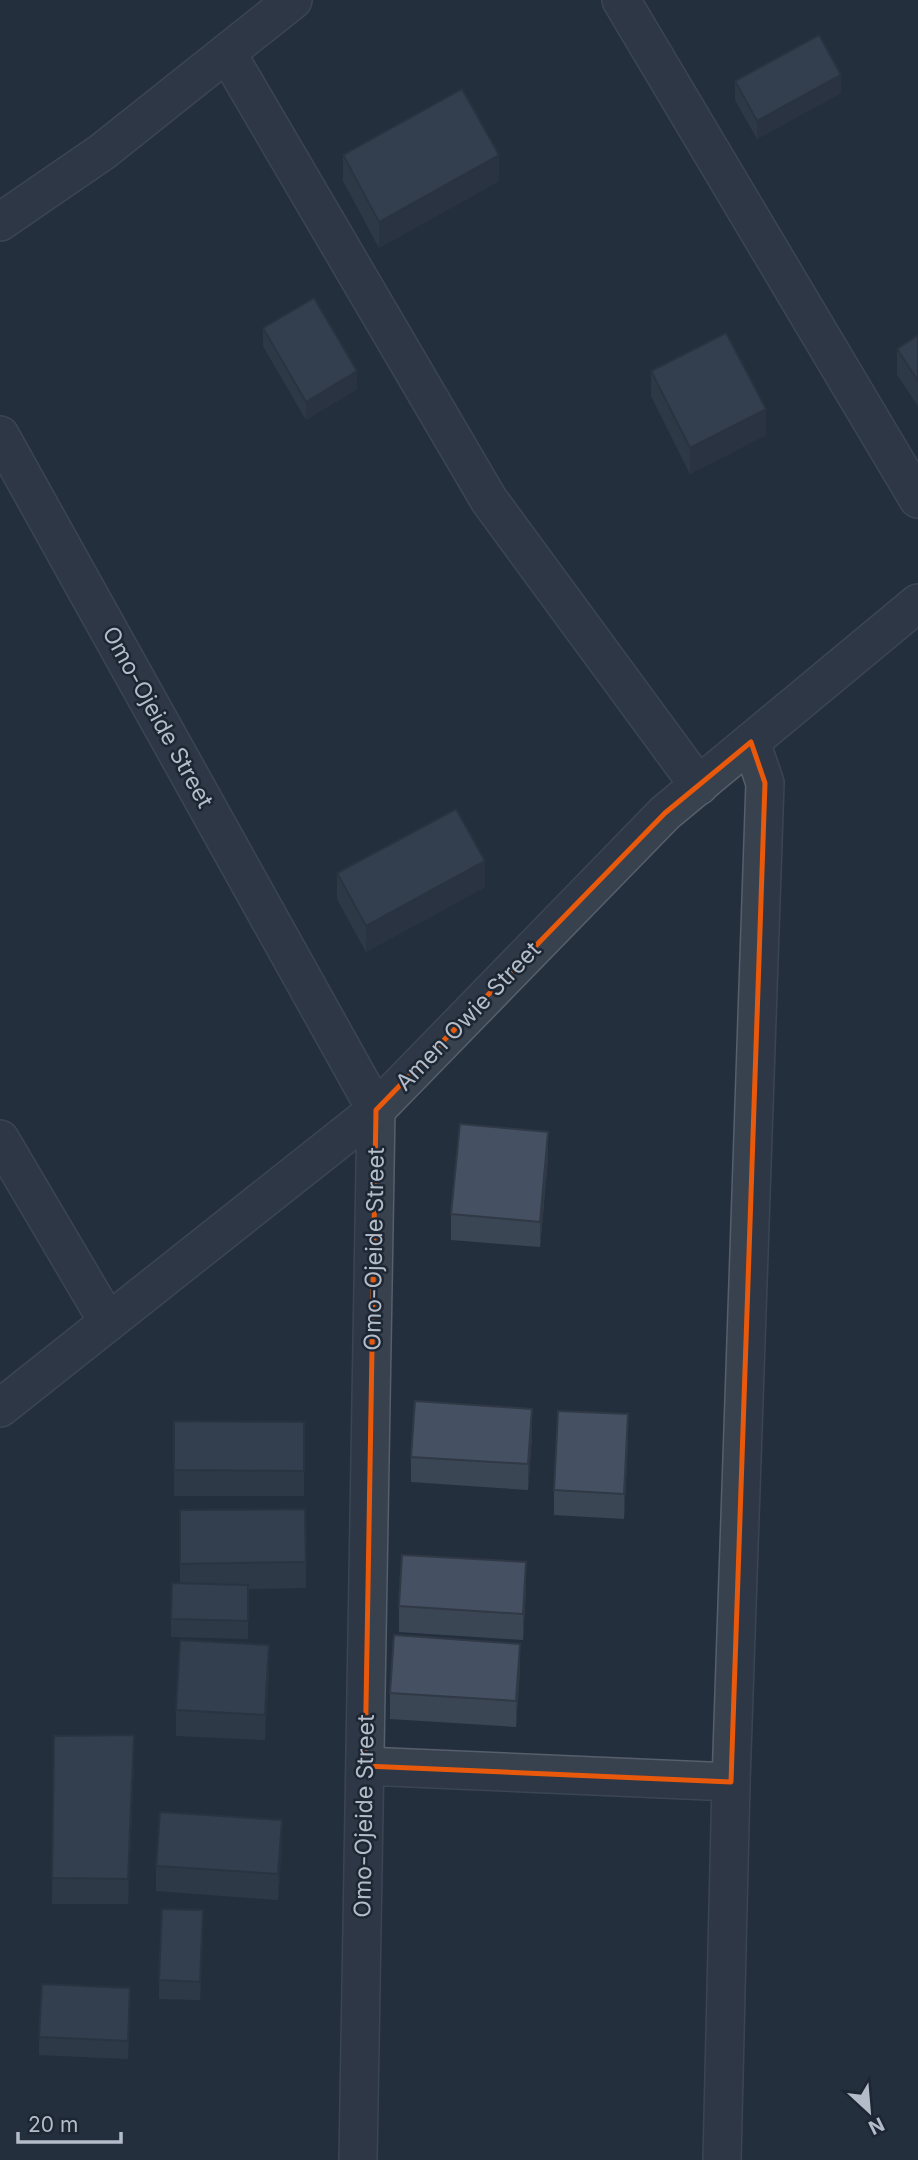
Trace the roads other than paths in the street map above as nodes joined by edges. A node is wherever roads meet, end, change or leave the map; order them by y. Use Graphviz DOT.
graph roads {
  1 [pos="293,0"];
  2 [pos="621,0"];
  3 [pos="227,52"];
  4 [pos="0,222"];
  5 [pos="0,435"];
  6 [pos="918,499"];
  7 [pos="918,603"];
  8 [pos="751,742"];
  9 [pos="699,786"];
  10 [pos="376,1110"];
  11 [pos="0,1139"];
  12 [pos="108,1322"];
  13 [pos="0,1408"];
  14 [pos="365,1766"];
  15 [pos="732,1782"];
  16 [pos="358,2160"];
  17 [pos="722,2160"];
  1 -- 3 [label="street"];
  2 -- 6 [label="street"];
  3 -- 4 [label="street"];
  3 -- 9 [label="street"];
  5 -- 10 [label="street, Omo-Ojeide Street"];
  7 -- 8 [label="street, Amen Owie Street"];
  8 -- 9 [label="street, Amen Owie Street"];
  8 -- 15 [label="street"];
  9 -- 10 [label="street, Amen Owie Street"];
  10 -- 12 [label="street, Amen Owie Street"];
  10 -- 14 [label="street, Omo-Ojeide Street"];
  11 -- 12 [label="street"];
  12 -- 13 [label="street, Amen Owie Street"];
  14 -- 15 [label="street"];
  14 -- 16 [label="street, Omo-Ojeide Street"];
  15 -- 17 [label="street"];
}
